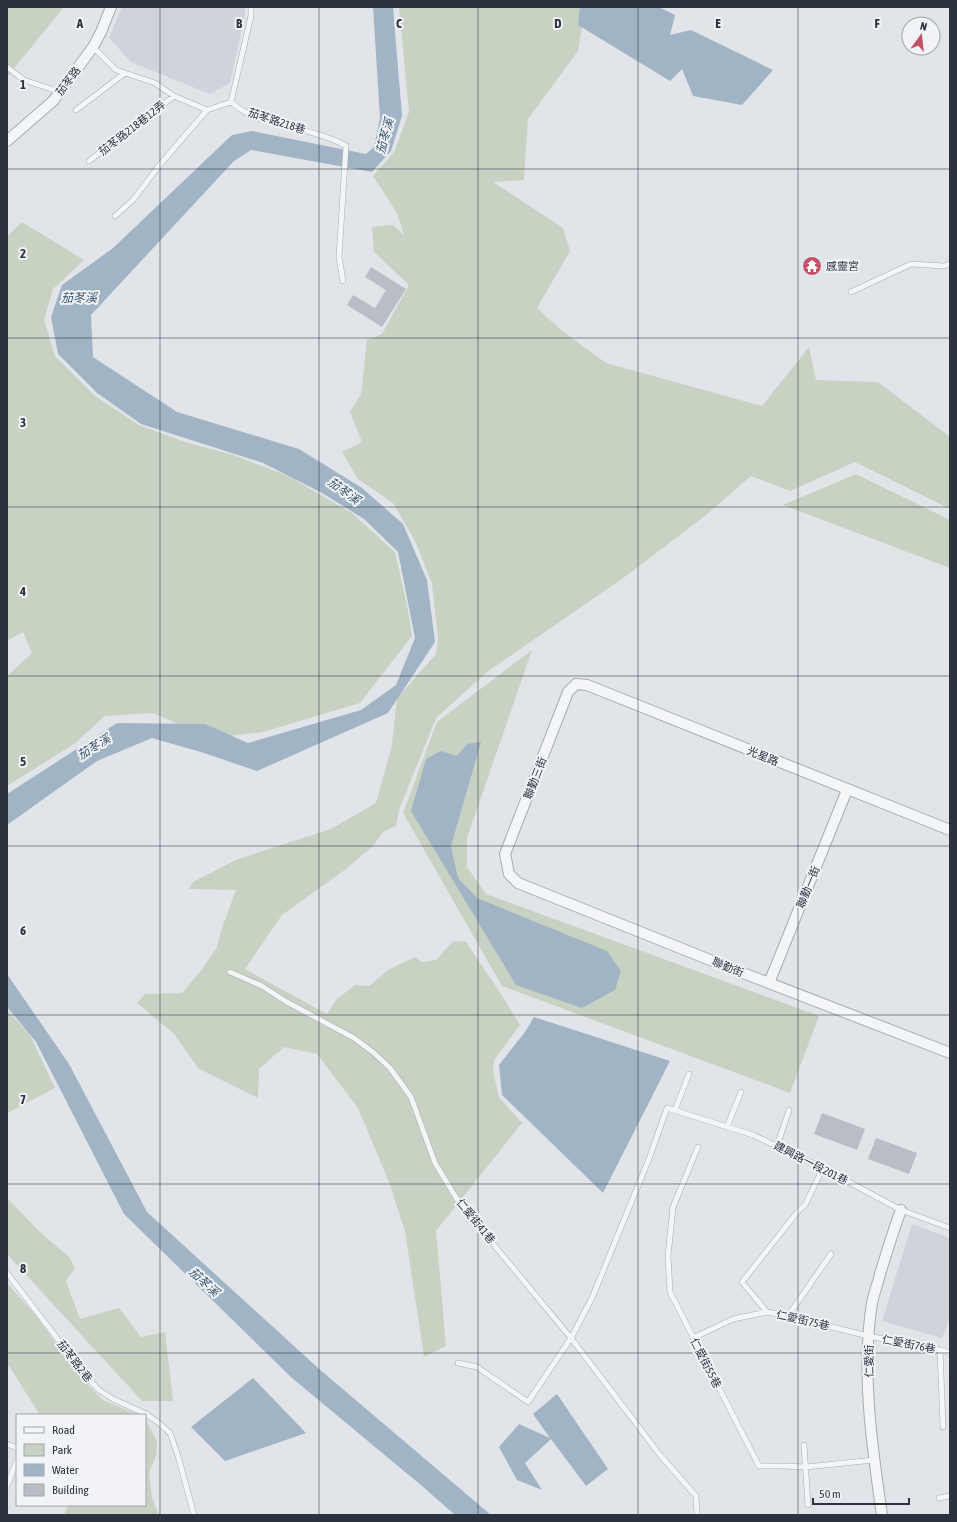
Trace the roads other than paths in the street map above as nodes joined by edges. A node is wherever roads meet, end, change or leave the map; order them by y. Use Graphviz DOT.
graph roads {
  1 [pos="111,7"];
  2 [pos="251,7"];
  3 [pos="93,47"];
  4 [pos="7,68"];
  5 [pos="126,74"];
  6 [pos="60,92"];
  7 [pos="174,96"];
  8 [pos="231,102"];
  9 [pos="76,110"];
  10 [pos="207,110"];
  11 [pos="7,141"];
  12 [pos="89,161"];
  13 [pos="115,216"];
  14 [pos="950,264"];
  15 [pos="344,281"];
  16 [pos="851,292"];
  17 [pos="576,684"];
  18 [pos="847,790"];
  19 [pos="950,830"];
  20 [pos="509,874"];
  21 [pos="230,972"];
  22 [pos="770,983"];
  23 [pos="950,1053"];
  24 [pos="689,1074"];
  25 [pos="740,1092"];
  26 [pos="674,1110"];
  27 [pos="789,1110"];
  28 [pos="727,1126"];
  29 [pos="777,1146"];
  30 [pos="698,1147"];
  31 [pos="823,1168"];
  32 [pos="901,1210"];
  33 [pos="950,1228"];
  34 [pos="831,1254"];
  35 [pos="7,1273"];
  36 [pos="767,1312"];
  37 [pos="788,1316"];
  38 [pos="868,1336"];
  39 [pos="571,1338"];
  40 [pos="693,1338"];
  41 [pos="940,1350"];
  42 [pos="950,1353"];
  43 [pos="458,1363"];
  44 [pos="943,1427"];
  45 [pos="804,1445"];
  46 [pos="874,1460"];
  47 [pos="16,1464"];
  48 [pos="806,1468"];
  49 [pos="7,1486"];
  50 [pos="950,1496"];
  51 [pos="939,1498"];
  52 [pos="808,1505"];
  53 [pos="697,1512"];
  54 [pos="194,1515"];
  55 [pos="882,1515"];
  1 -- 3 [label="street, 茄苳路"];
  2 -- 8 [label="lane"];
  3 -- 5 [label="lane"];
  3 -- 6 [label="street, 茄苳路"];
  4 -- 6 [label="lane"];
  5 -- 7 [label="lane"];
  5 -- 9 [label="lane"];
  6 -- 11 [label="street, 茄苳路"];
  7 -- 10 [label="lane"];
  7 -- 12 [label="lane, 茄苳路218巷12弄"];
  8 -- 10 [label="lane"];
  8 -- 15 [label="lane, 茄苳路218巷"];
  10 -- 13 [label="lane"];
  14 -- 16 [label="lane"];
  17 -- 18 [label="street, 光星路"];
  17 -- 20 [label="street, 聯勤三街"];
  18 -- 19 [label="street, 光星路"];
  18 -- 22 [label="street, 聯勤一街"];
  20 -- 22 [label="street, 聯勤街"];
  21 -- 39 [label="lane, 仁愛街41巷"];
  22 -- 23 [label="street, 聯勤街"];
  24 -- 26 [label="lane"];
  25 -- 28 [label="lane"];
  26 -- 28 [label="lane, 建興路一段201巷"];
  26 -- 39 [label="lane, 建興路一段201巷"];
  27 -- 29 [label="lane"];
  28 -- 29 [label="lane, 建興路一段201巷"];
  29 -- 31 [label="lane, 建興路一段201巷"];
  30 -- 40 [label="lane, 仁愛街55巷"];
  31 -- 32 [label="lane, 建興路一段201巷"];
  31 -- 36 [label="lane"];
  32 -- 33 [label="lane, 建興路一段201巷"];
  32 -- 38 [label="street, 仁愛街"];
  34 -- 37 [label="lane"];
  35 -- 54 [label="lane, 茄苳路2巷"];
  36 -- 37 [label="lane, 仁愛街75巷"];
  36 -- 40 [label="lane, 仁愛街75巷"];
  37 -- 38 [label="lane, 仁愛街75巷"];
  38 -- 41 [label="lane, 仁愛街76巷"];
  38 -- 46 [label="street, 仁愛街"];
  39 -- 43 [label="lane"];
  39 -- 53 [label="lane, 仁愛街41巷"];
  40 -- 48 [label="lane, 仁愛街55巷"];
  41 -- 42 [label="lane, 仁愛街76巷"];
  41 -- 44 [label="lane"];
  45 -- 48 [label="lane"];
  46 -- 48 [label="lane, 仁愛街55巷"];
  46 -- 55 [label="street, 仁愛街"];
  47 -- 49 [label="lane"];
  48 -- 52 [label="lane"];
  50 -- 51 [label="lane"];
}
